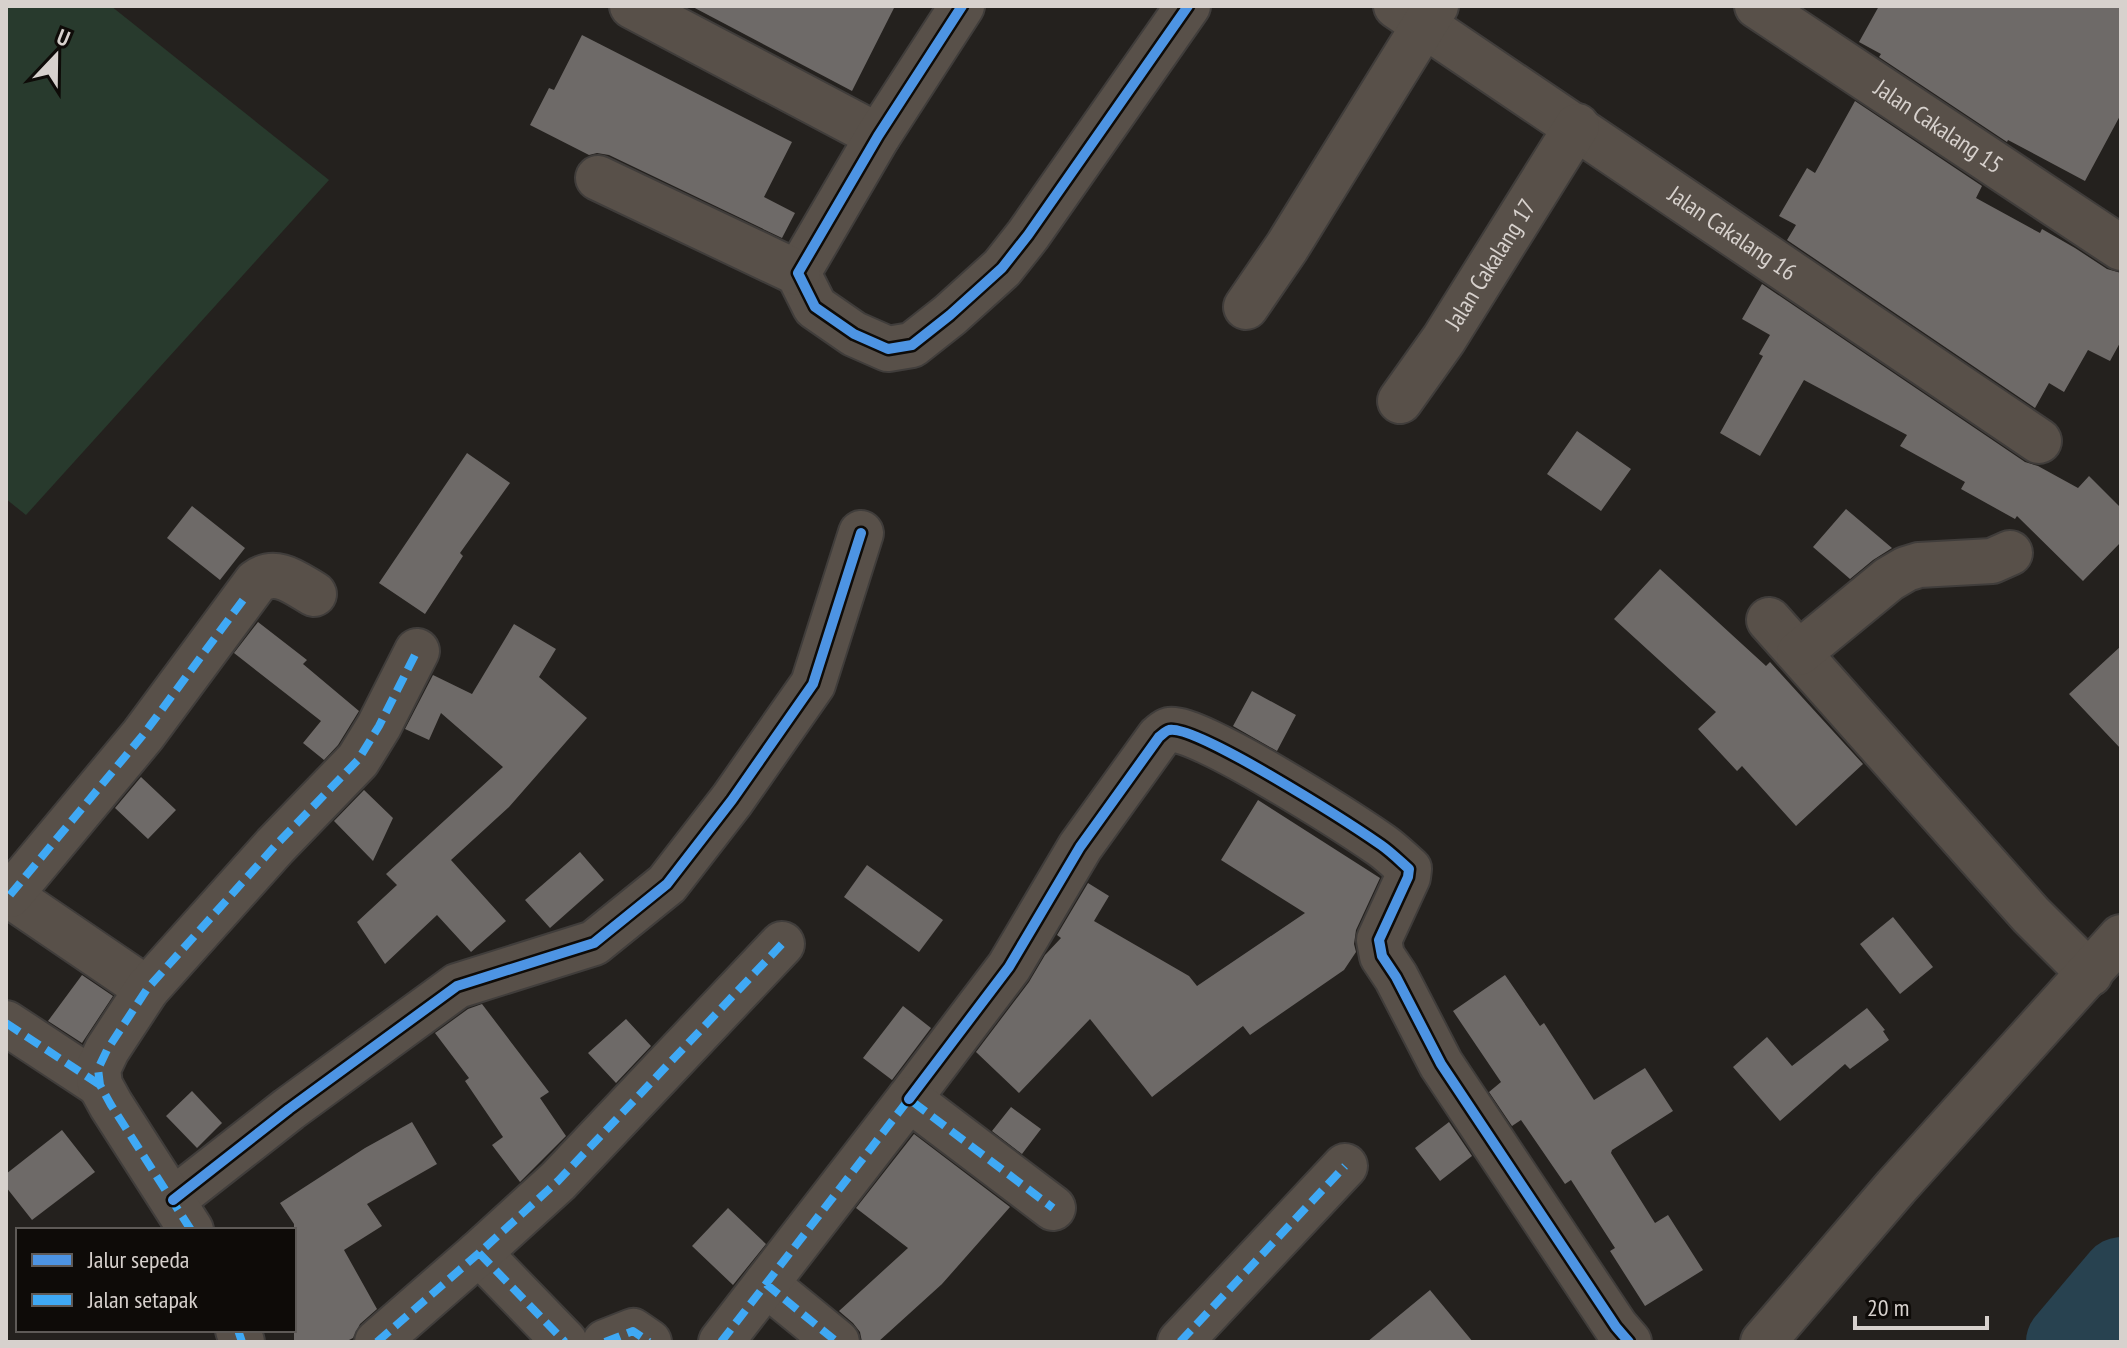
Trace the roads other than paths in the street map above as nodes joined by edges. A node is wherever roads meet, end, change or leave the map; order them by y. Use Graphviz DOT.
graph roads {
  1 [pos="632,6"];
  2 [pos="962,6"];
  3 [pos="1188,6"];
  4 [pos="1757,6"];
  5 [pos="1419,12"];
  6 [pos="1577,126"];
  7 [pos="878,136"];
  8 [pos="598,178"];
  9 [pos="2121,248"];
  10 [pos="798,273"];
  11 [pos="1246,307"];
  12 [pos="1400,401"];
  13 [pos="2039,441"];
  14 [pos="861,533"];
  15 [pos="2010,553"];
  16 [pos="314,594"];
  17 [pos="1769,620"];
  18 [pos="417,651"];
  19 [pos="1799,653"];
  20 [pos="8,894"];
  21 [pos="2121,937"];
  22 [pos="782,944"];
  23 [pos="2090,974"];
  24 [pos="147,989"];
  25 [pos="6,1023"];
  26 [pos="100,1085"];
  27 [pos="909,1099"];
  28 [pos="1345,1166"];
  29 [pos="1053,1208"];
  30 [pos="182,1215"];
  31 [pos="479,1253"];
  32 [pos="766,1284"];
  33 [pos="1622,1334"];
  34 [pos="377,1342"];
  35 [pos="565,1342"];
  36 [pos="605,1342"];
  37 [pos="649,1342"];
  38 [pos="721,1342"];
  39 [pos="837,1342"];
  40 [pos="1180,1342"];
  41 [pos="1763,1342"];
  1 -- 7 [label="street"];
  2 -- 7 [label="street"];
  3 -- 10 [label="street"];
  4 -- 9 [label="street, Jalan Cakalang 15"];
  5 -- 6 [label="street, Jalan Cakalang 16"];
  5 -- 11 [label="street"];
  6 -- 12 [label="street, Jalan Cakalang 17"];
  6 -- 13 [label="street, Jalan Cakalang 16"];
  7 -- 10 [label="street"];
  8 -- 10 [label="street"];
  14 -- 30 [label="street"];
  15 -- 19 [label="street"];
  16 -- 20 [label="street"];
  17 -- 19 [label="street"];
  18 -- 24 [label="street"];
  19 -- 23 [label="street"];
  20 -- 24 [label="street"];
  21 -- 23 [label="street"];
  22 -- 31 [label="street"];
  23 -- 41 [label="street"];
  24 -- 26 [label="street"];
  25 -- 26 [label="street"];
  26 -- 30 [label="street"];
  27 -- 29 [label="street"];
  27 -- 32 [label="street"];
  27 -- 33 [label="street"];
  28 -- 40 [label="street"];
  31 -- 34 [label="street"];
  31 -- 35 [label="street"];
  32 -- 38 [label="street"];
  32 -- 39 [label="street"];
  36 -- 37 [label="street"];
}
